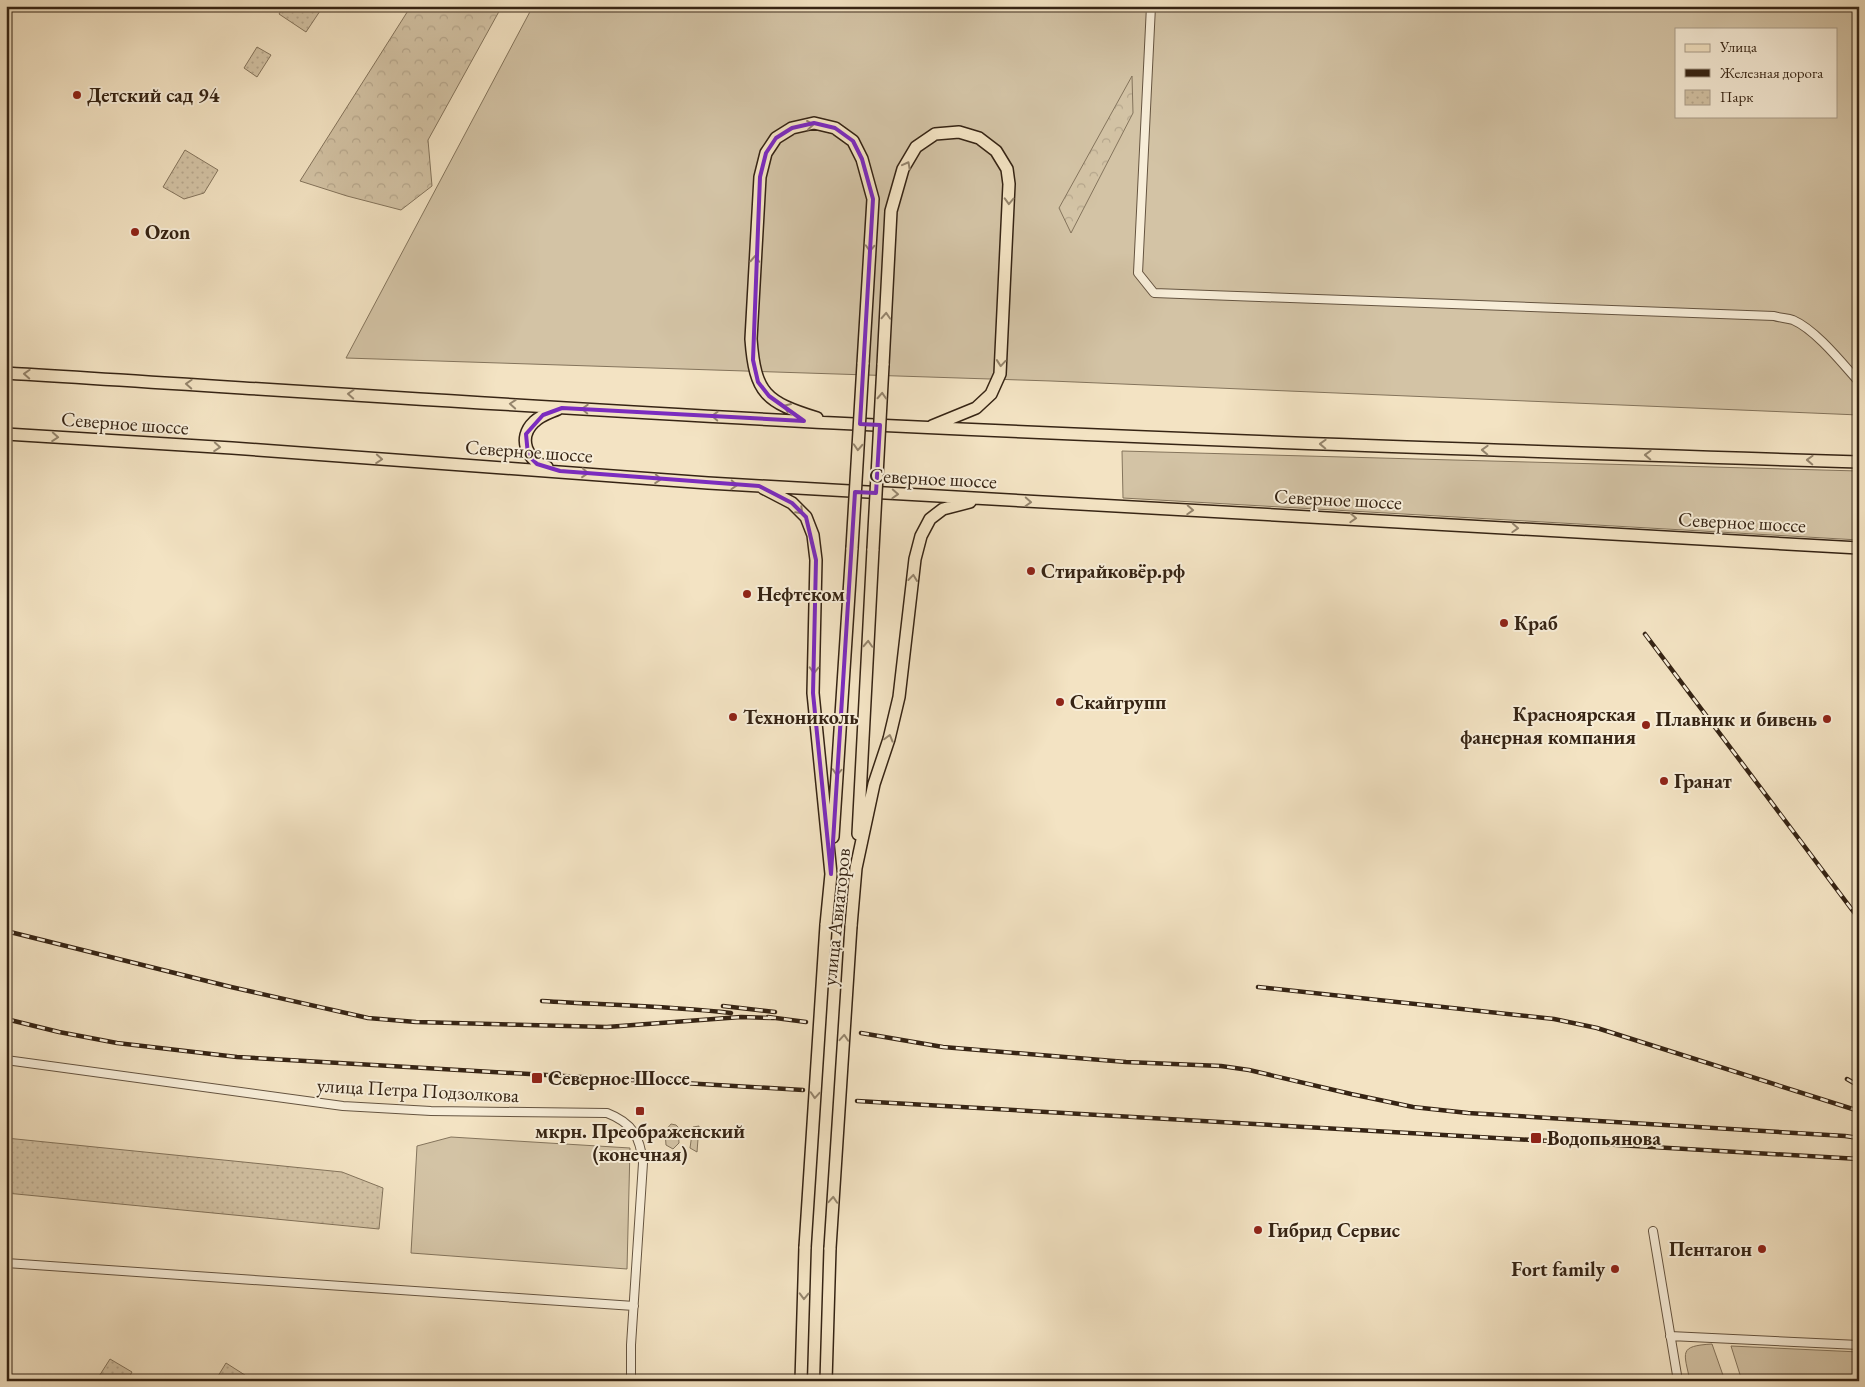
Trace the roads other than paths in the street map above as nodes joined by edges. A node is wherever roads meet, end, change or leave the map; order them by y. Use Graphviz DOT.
graph roads {
  1 [pos="1151,6"];
  2 [pos="6,373"];
  3 [pos="1859,382"];
  4 [pos="562,408"];
  5 [pos="833,423"];
  6 [pos="928,427"];
  7 [pos="6,434"];
  8 [pos="1859,462"];
  9 [pos="560,471"];
  10 [pos="759,486"];
  11 [pos="979,499"];
  12 [pos="1859,548"];
  13 [pos="856,868"];
  14 [pos="831,874"];
  15 [pos="6,1060"];
  16 [pos="1653,1231"];
  17 [pos="6,1263"];
  18 [pos="634,1306"];
  19 [pos="1670,1336"];
  20 [pos="1859,1345"];
  21 [pos="631,1381"];
  22 [pos="801,1381"];
  23 [pos="826,1381"];
  24 [pos="1678,1381"];
  1 -- 3 [label="street"];
  4 -- 2 [label="main road, Северное шоссе, one-way"];
  5 -- 4 [label="main road, Северное шоссе, one-way"];
  4 -- 9 [label="main road"];
  5 -- 6 [label="main road, Северное шоссе"];
  5 -- 14 [label="main road, one-way, bridge"];
  8 -- 6 [label="main road, Северное шоссе, one-way"];
  13 -- 6 [label="main road, one-way, bridge"];
  7 -- 9 [label="main road, Северное шоссе, one-way"];
  9 -- 10 [label="main road, Северное шоссе, one-way"];
  10 -- 11 [label="main road, Северное шоссе, one-way"];
  10 -- 14 [label="main road, улица Авиаторов, one-way"];
  11 -- 12 [label="main road, Северное шоссе, one-way"];
  13 -- 11 [label="main road, улица Авиаторов, one-way"];
  23 -- 13 [label="main road, улица Авиаторов, one-way, bridge"];
  14 -- 22 [label="main road, улица Авиаторов, one-way, bridge"];
  15 -- 18 [label="street, улица Петра Подзолкова"];
  16 -- 19 [label="street"];
  17 -- 18 [label="street"];
  18 -- 21 [label="street, улица Петра Подзолкова"];
  19 -- 20 [label="street"];
  19 -- 24 [label="street"];
}
